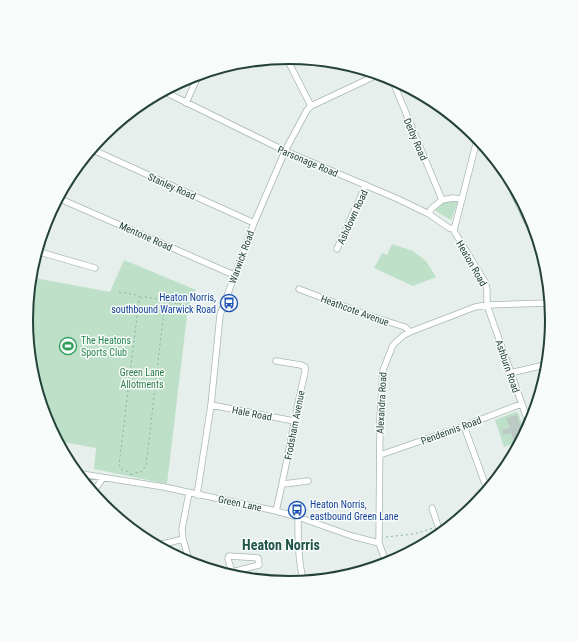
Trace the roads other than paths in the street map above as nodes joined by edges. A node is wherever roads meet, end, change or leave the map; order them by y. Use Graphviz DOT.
graph roads {
  1 [pos="290,64"];
  2 [pos="371,78"];
  3 [pos="195,82"];
  4 [pos="395,87"];
  5 [pos="169,94"];
  6 [pos="186,102"];
  7 [pos="311,106"];
  8 [pos="476,144"];
  9 [pos="285,151"];
  10 [pos="97,152"];
  11 [pos="366,185"];
  12 [pos="462,199"];
  13 [pos="63,200"];
  14 [pos="442,200"];
  15 [pos="429,214"];
  16 [pos="254,223"];
  17 [pos="454,229"];
  18 [pos="337,249"];
  19 [pos="42,253"];
  20 [pos="95,268"];
  21 [pos="234,275"];
  22 [pos="299,289"];
  23 [pos="545,303"];
  24 [pos="487,305"];
  25 [pos="410,332"];
  26 [pos="276,361"];
  27 [pos="542,366"];
  28 [pos="510,373"];
  29 [pos="521,404"];
  30 [pos="210,405"];
  31 [pos="526,418"];
  32 [pos="294,421"];
  33 [pos="464,426"];
  34 [pos="380,455"];
  35 [pos="84,474"];
  36 [pos="103,478"];
  37 [pos="308,481"];
  38 [pos="283,484"];
  39 [pos="486,486"];
  40 [pos="97,489"];
  41 [pos="189,493"];
  42 [pos="197,495"];
  43 [pos="432,508"];
  44 [pos="276,511"];
  45 [pos="298,517"];
  46 [pos="439,529"];
  47 [pos="183,539"];
  48 [pos="379,540"];
  49 [pos="163,544"];
  50 [pos="188,556"];
  51 [pos="385,558"];
  52 [pos="230,570"];
  53 [pos="238,572"];
  54 [pos="302,576"];
  1 -- 7 [label="street"];
  2 -- 7 [label="street"];
  3 -- 6 [label="street"];
  4 -- 14 [label="street, Derby Road"];
  5 -- 6 [label="street, Parsonage Road"];
  6 -- 9 [label="street, Parsonage Road"];
  7 -- 9 [label="street, Warwick Road"];
  8 -- 12 [label="street, Heaton Road"];
  9 -- 11 [label="street, Parsonage Road"];
  9 -- 16 [label="street, Warwick Road"];
  10 -- 16 [label="street, Stanley Road"];
  11 -- 15 [label="street, Parsonage Road"];
  11 -- 18 [label="street, Ashdown Road"];
  12 -- 14 [label="street"];
  12 -- 17 [label="street, Heaton Road"];
  13 -- 21 [label="street, Mentone Road"];
  14 -- 15 [label="street"];
  15 -- 17 [label="street, Parsonage Road"];
  16 -- 21 [label="street, Warwick Road"];
  17 -- 24 [label="street, Heaton Road"];
  19 -- 20 [label="street"];
  21 -- 30 [label="street, Warwick Road"];
  22 -- 25 [label="street, Heathcote Avenue"];
  23 -- 24 [label="street"];
  24 -- 25 [label="street, Alexandra Road"];
  24 -- 28 [label="street, Ashburn Road"];
  25 -- 34 [label="street, Alexandra Road"];
  26 -- 32 [label="street, Frodsham Avenue"];
  27 -- 28 [label="street"];
  28 -- 29 [label="street, Ashburn Road"];
  29 -- 31 [label="street, Ashburn Road"];
  29 -- 33 [label="street, Pendennis Road"];
  30 -- 32 [label="street, Hale Road"];
  30 -- 42 [label="street, Warwick Road"];
  32 -- 38 [label="street, Frodsham Avenue"];
  33 -- 34 [label="street, Pendennis Road"];
  33 -- 39 [label="street"];
  34 -- 48 [label="street, Alexandra Road"];
  35 -- 36 [label="street, Green Lane"];
  36 -- 40 [label="street"];
  36 -- 41 [label="street, Green Lane"];
  37 -- 38 [label="street"];
  38 -- 44 [label="street, Frodsham Avenue"];
  41 -- 42 [label="street, Green Lane"];
  41 -- 47 [label="street"];
  42 -- 44 [label="street, Green Lane"];
  43 -- 46 [label="street"];
  44 -- 45 [label="street, Green Lane"];
  45 -- 48 [label="street, Green Lane"];
  45 -- 54 [label="street"];
  47 -- 49 [label="street"];
  47 -- 50 [label="street"];
  48 -- 51 [label="street"];
  52 -- 53 [label="street"];
}
